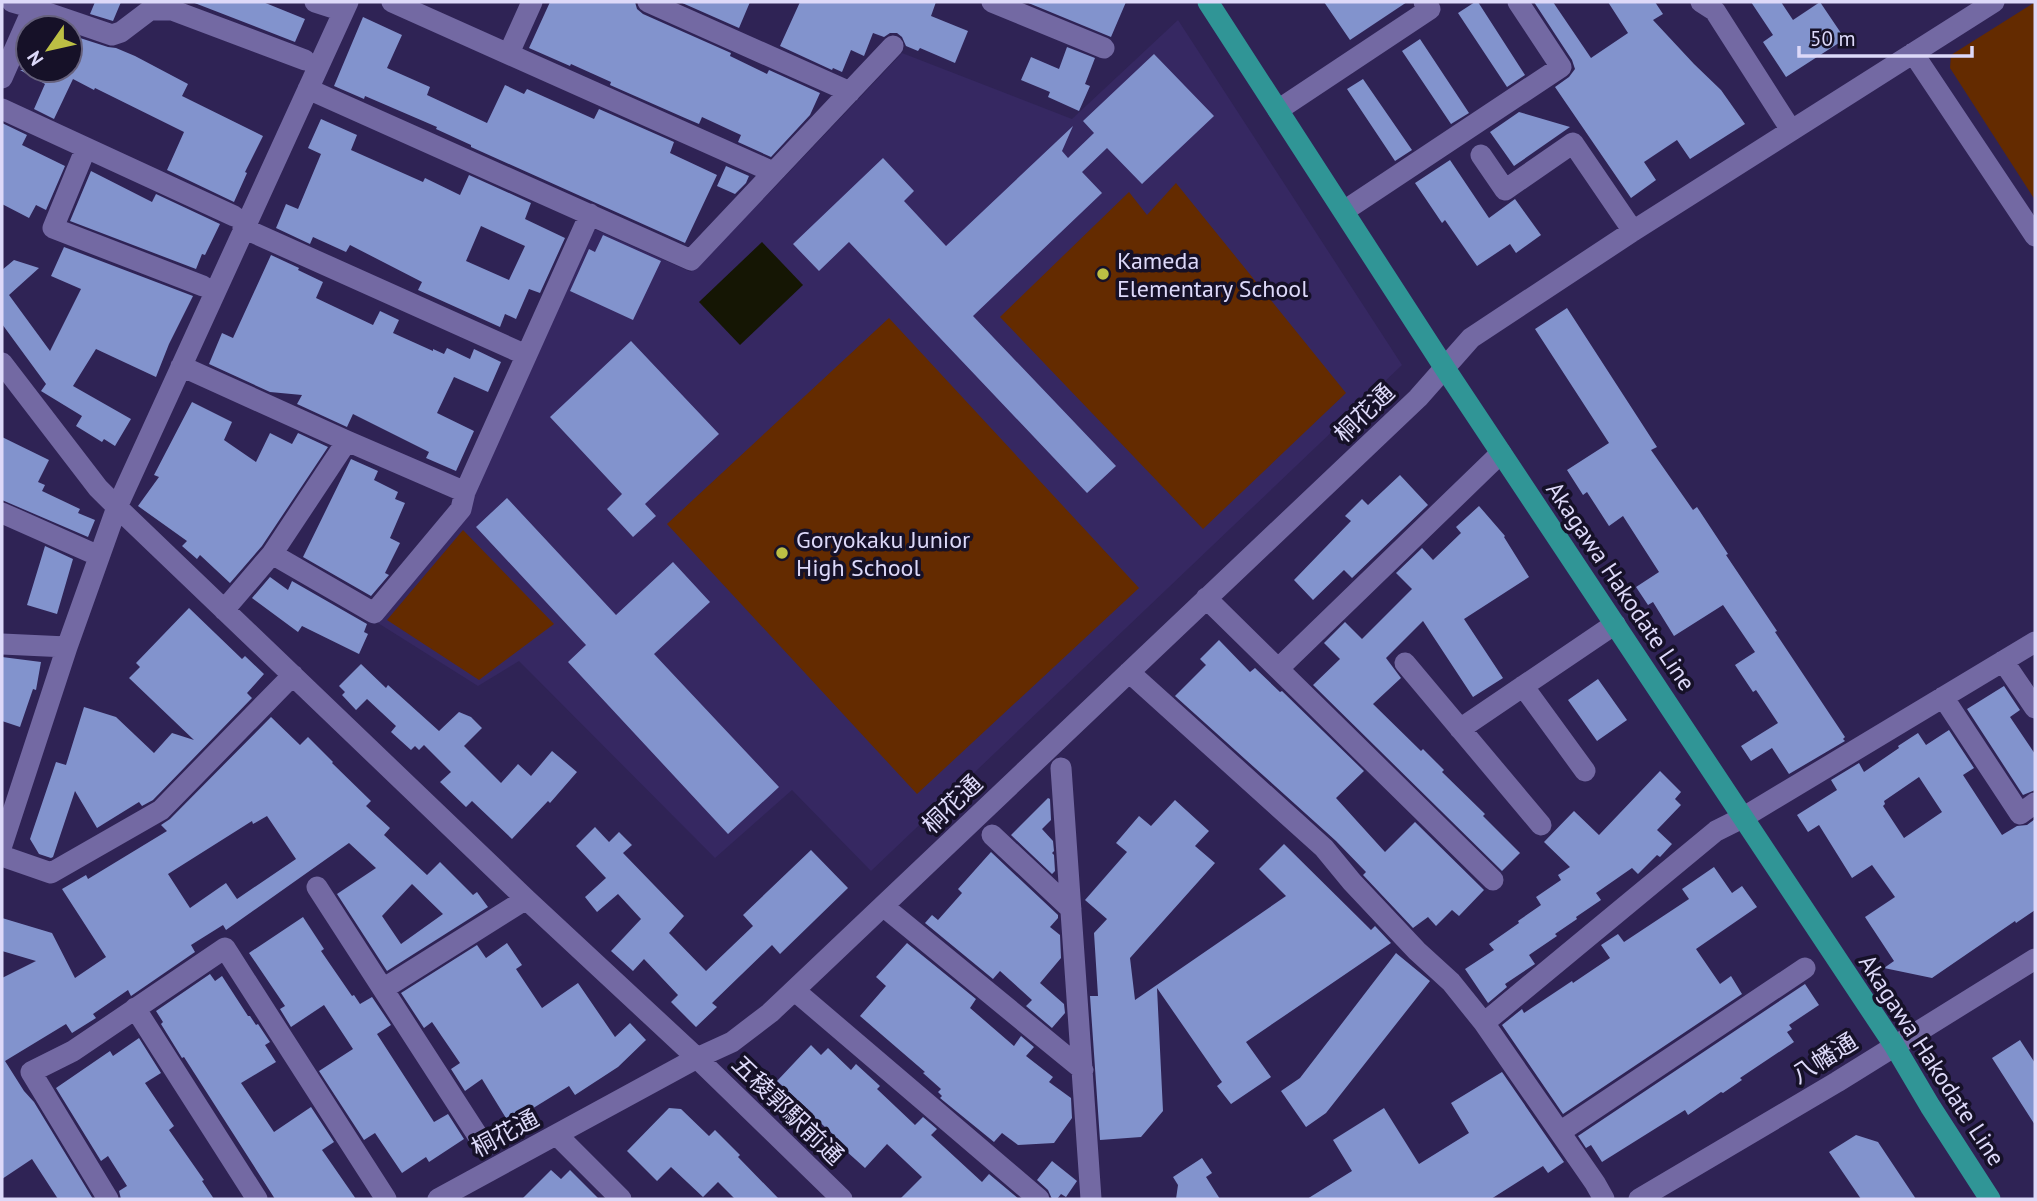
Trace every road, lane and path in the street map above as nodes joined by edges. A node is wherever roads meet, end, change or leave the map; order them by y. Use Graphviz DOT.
graph roads {
  1 [pos="12,2"];
  2 [pos="315,2"];
  3 [pos="392,2"];
  4 [pos="532,2"];
  5 [pos="648,2"];
  6 [pos="992,2"];
  7 [pos="1208,2"];
  8 [pos="1518,2"];
  9 [pos="1701,2"];
  10 [pos="1994,2"];
  11 [pos="1434,4"];
  12 [pos="345,7"];
  13 [pos="33,8"];
  14 [pos="894,46"];
  15 [pos="1104,48"];
  16 [pos="509,53"];
  17 [pos="1913,53"];
  18 [pos="305,60"];
  19 [pos="2,78"];
  20 [pos="308,89"];
  21 [pos="850,92"];
  22 [pos="2,108"];
  23 [pos="1278,110"];
  24 [pos="1791,130"];
  25 [pos="86,148"];
  26 [pos="1481,155"];
  27 [pos="773,172"];
  28 [pos="1344,212"];
  29 [pos="590,214"];
  30 [pos="239,222"];
  31 [pos="1633,231"];
  32 [pos="2035,236"];
  33 [pos="203,286"];
  34 [pos="526,355"];
  35 [pos="2,363"];
  36 [pos="181,366"];
  37 [pos="1444,367"];
  38 [pos="347,442"];
  39 [pos="1502,453"];
  40 [pos="465,492"];
  41 [pos="117,507"];
  42 [pos="2,513"];
  43 [pos="272,554"];
  44 [pos="99,556"];
  45 [pos="1206,598"];
  46 [pos="224,611"];
  47 [pos="1615,624"];
  48 [pos="2035,642"];
  49 [pos="2,644"];
  50 [pos="67,647"];
  51 [pos="2003,661"];
  52 [pos="1405,663"];
  53 [pos="1279,668"];
  54 [pos="1129,672"];
  55 [pos="293,675"];
  56 [pos="1523,686"];
  57 [pos="1942,697"];
  58 [pos="2035,708"];
  59 [pos="1460,729"];
  60 [pos="1061,768"];
  61 [pos="1585,771"];
  62 [pos="10,789"];
  63 [pos="2035,803"];
  64 [pos="1744,817"];
  65 [pos="1541,825"];
  66 [pos="992,835"];
  67 [pos="2,845"];
  68 [pos="2,856"];
  69 [pos="1493,880"];
  70 [pos="317,887"];
  71 [pos="526,899"];
  72 [pos="883,906"];
  73 [pos="1071,909"];
  74 [pos="2035,959"];
  75 [pos="1805,968"];
  76 [pos="383,989"];
  77 [pos="794,990"];
  78 [pos="135,1008"];
  79 [pos="1484,1023"];
  80 [pos="1894,1045"];
  81 [pos="697,1058"];
  82 [pos="1083,1070"];
  83 [pos="1560,1132"];
  84 [pos="557,1135"];
  85 [pos="485,1147"];
  86 [pos="453,1196"];
  87 [pos="108,1199"];
  88 [pos="257,1199"];
  89 [pos="386,1199"];
  90 [pos="621,1199"];
  91 [pos="842,1199"];
  92 [pos="1039,1199"];
  93 [pos="1091,1199"];
  94 [pos="1604,1199"];
  95 [pos="1639,1199"];
  96 [pos="1990,1199"];
  1 -- 13 [label="street"];
  2 -- 12 [label="street"];
  3 -- 16 [label="street"];
  4 -- 16 [label="street"];
  5 -- 21 [label="street"];
  6 -- 15 [label="street"];
  7 -- 23 [label="main road, Akagawa Hakodate Line"];
  8 -- 28 [label="street"];
  9 -- 24 [label="street"];
  10 -- 17 [label="street, 桐花通"];
  11 -- 23 [label="street"];
  12 -- 20 [label="street"];
  13 -- 18 [label="street"];
  13 -- 19 [label="street"];
  14 -- 21 [label="street"];
  16 -- 27 [label="street"];
  17 -- 24 [label="street, 桐花通"];
  17 -- 32 [label="street"];
  20 -- 29 [label="street"];
  20 -- 30 [label="street"];
  21 -- 27 [label="street"];
  22 -- 25 [label="street"];
  23 -- 28 [label="main road, Akagawa Hakodate Line"];
  24 -- 31 [label="street, 桐花通"];
  25 -- 30 [label="street"];
  25 -- 33 [label="street"];
  26 -- 31 [label="street"];
  27 -- 29 [label="street"];
  28 -- 37 [label="main road, Akagawa Hakodate Line"];
  29 -- 34 [label="street"];
  30 -- 34 [label="street"];
  30 -- 36 [label="street"];
  31 -- 37 [label="street, 桐花通"];
  34 -- 40 [label="street"];
  35 -- 41 [label="street, 五稜郭駅前通"];
  36 -- 38 [label="street"];
  36 -- 41 [label="street"];
  37 -- 39 [label="main road, Akagawa Hakodate Line"];
  37 -- 45 [label="street, 桐花通"];
  38 -- 40 [label="street"];
  38 -- 43 [label="street"];
  39 -- 47 [label="main road, Akagawa Hakodate Line"];
  39 -- 53 [label="street"];
  40 -- 43 [label="street"];
  41 -- 44 [label="street"];
  41 -- 46 [label="street, 五稜郭駅前通"];
  42 -- 44 [label="street"];
  43 -- 46 [label="street"];
  44 -- 50 [label="street"];
  45 -- 53 [label="street"];
  45 -- 54 [label="street, 桐花通"];
  46 -- 55 [label="street, 五稜郭駅前通"];
  47 -- 56 [label="street"];
  47 -- 64 [label="main road, Akagawa Hakodate Line"];
  48 -- 51 [label="street"];
  49 -- 50 [label="street"];
  50 -- 62 [label="street"];
  51 -- 57 [label="street"];
  51 -- 58 [label="street"];
  52 -- 59 [label="street"];
  53 -- 69 [label="street"];
  54 -- 72 [label="street, 桐花通"];
  54 -- 79 [label="street"];
  55 -- 68 [label="street"];
  55 -- 71 [label="street, 五稜郭駅前通"];
  56 -- 59 [label="street"];
  56 -- 61 [label="street"];
  57 -- 63 [label="street"];
  57 -- 64 [label="street"];
  59 -- 65 [label="street"];
  60 -- 73 [label="street"];
  62 -- 67 [label="street"];
  64 -- 79 [label="street"];
  64 -- 80 [label="main road, Akagawa Hakodate Line"];
  66 -- 73 [label="street"];
  70 -- 76 [label="street"];
  71 -- 76 [label="street"];
  71 -- 81 [label="street, 五稜郭駅前通"];
  72 -- 77 [label="street, 桐花通"];
  72 -- 82 [label="street"];
  73 -- 82 [label="street"];
  74 -- 80 [label="street, 八幡通"];
  75 -- 83 [label="street"];
  76 -- 85 [label="street"];
  77 -- 81 [label="street, 桐花通"];
  77 -- 92 [label="street"];
  78 -- 87 [label="street"];
  78 -- 88 [label="street"];
  78 -- 89 [label="street"];
  79 -- 83 [label="street"];
  80 -- 95 [label="street, 八幡通"];
  80 -- 96 [label="main road, Akagawa Hakodate Line"];
  81 -- 84 [label="street, 桐花通"];
  81 -- 91 [label="street, 五稜郭駅前通"];
  82 -- 93 [label="street"];
  83 -- 94 [label="street"];
  84 -- 86 [label="street, 桐花通"];
  84 -- 90 [label="street"];
}
